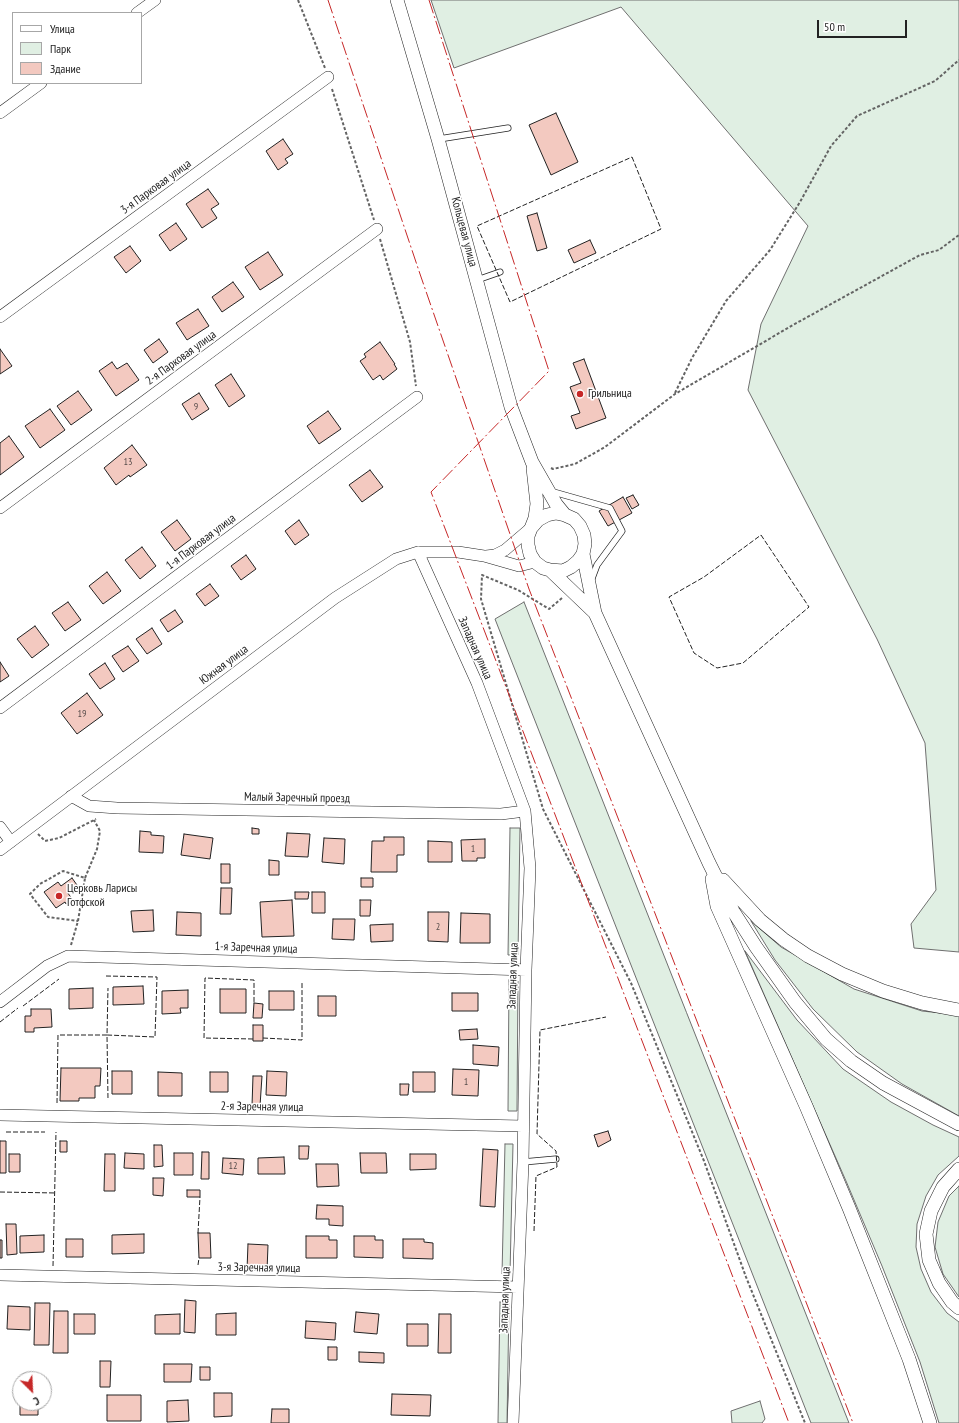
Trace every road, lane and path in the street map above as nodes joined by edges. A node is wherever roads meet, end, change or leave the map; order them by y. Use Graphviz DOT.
graph roads {
  1 [pos="155,0"];
  2 [pos="298,0"];
  3 [pos="397,0"];
  4 [pos="138,12"];
  5 [pos="959,60"];
  6 [pos="328,77"];
  7 [pos="40,84"];
  8 [pos="0,113"];
  9 [pos="508,128"];
  10 [pos="438,139"];
  11 [pos="377,229"];
  12 [pos="959,235"];
  13 [pos="500,272"];
  14 [pos="477,280"];
  15 [pos="0,317"];
  16 [pos="675,394"];
  17 [pos="417,397"];
  18 [pos="532,462"];
  19 [pos="548,490"];
  20 [pos="0,508"];
  21 [pos="565,515"];
  22 [pos="532,527"];
  23 [pos="418,552"];
  24 [pos="583,554"];
  25 [pos="484,556"];
  26 [pos="535,562"];
  27 [pos="550,570"];
  28 [pos="589,585"];
  29 [pos="571,590"];
  30 [pos="595,613"];
  31 [pos="0,708"];
  32 [pos="71,796"];
  33 [pos="117,808"];
  34 [pos="525,811"];
  35 [pos="94,820"];
  36 [pos="0,827"];
  37 [pos="30,827"];
  38 [pos="11,842"];
  39 [pos="0,850"];
  40 [pos="709,863"];
  41 [pos="85,878"];
  42 [pos="78,921"];
  43 [pos="68,956"];
  44 [pos="526,970"];
  45 [pos="0,1002"];
  46 [pos="959,1010"];
  47 [pos="0,1115"];
  48 [pos="959,1124"];
  49 [pos="523,1126"];
  50 [pos="556,1159"];
  51 [pos="522,1162"];
  52 [pos="959,1169"];
  53 [pos="0,1275"];
  54 [pos="518,1287"];
  55 [pos="959,1308"];
  56 [pos="513,1423"];
  57 [pos="805,1423"];
  58 [pos="930,1423"];
  1 -- 4 [label="street"];
  2 -- 6 [label="path"];
  3 -- 10 [label="street, Кольцевая улица"];
  5 -- 16 [label="path"];
  6 -- 11 [label="path"];
  6 -- 15 [label="street, 3-я Парковая улица"];
  7 -- 8 [label="street"];
  9 -- 10 [label="lane"];
  10 -- 14 [label="street, Кольцевая улица"];
  11 -- 17 [label="path"];
  11 -- 20 [label="street, 2-я Парковая улица"];
  12 -- 16 [label="path"];
  13 -- 14 [label="lane"];
  14 -- 18 [label="street, Кольцевая улица"];
  16 -- 18 [label="path"];
  17 -- 31 [label="street, 1-я Парковая улица"];
  18 -- 19 [label="street"];
  18 -- 22 [label="street"];
  19 -- 21 [label="street"];
  19 -- 28 [label="lane"];
  21 -- 22 [label="street"];
  21 -- 24 [label="street"];
  22 -- 25 [label="street"];
  22 -- 26 [label="street"];
  23 -- 25 [label="street, Южная улица"];
  23 -- 32 [label="street, Южная улица"];
  23 -- 34 [label="street, Западная улица"];
  24 -- 27 [label="street"];
  24 -- 28 [label="street"];
  25 -- 26 [label="street, Южная улица"];
  26 -- 27 [label="street"];
  27 -- 29 [label="street"];
  28 -- 30 [label="street"];
  29 -- 30 [label="street"];
  29 -- 57 [label="path"];
  30 -- 40 [label="street"];
  32 -- 33 [label="street, Малый Заречный проезд"];
  32 -- 37 [label="street, Южная улица"];
  33 -- 34 [label="street, Малый Заречный проезд"];
  33 -- 35 [label="path"];
  34 -- 44 [label="street, Западная улица"];
  35 -- 37 [label="path"];
  35 -- 41 [label="path"];
  36 -- 38 [label="street"];
  37 -- 38 [label="street, Южная улица"];
  38 -- 39 [label="street, Южная улица"];
  40 -- 46 [label="street"];
  40 -- 48 [label="street"];
  40 -- 58 [label="street"];
  41 -- 42 [label="path"];
  41 -- 42 [label="path"];
  42 -- 43 [label="path"];
  43 -- 44 [label="street, 1-я Заречная улица"];
  43 -- 45 [label="street, 1-я Заречная улица"];
  44 -- 49 [label="street, Западная улица"];
  47 -- 49 [label="street, 2-я Заречная улица"];
  49 -- 51 [label="street, Западная улица"];
  50 -- 51 [label="lane"];
  51 -- 54 [label="street, Западная улица"];
  52 -- 55 [label="street"];
  53 -- 54 [label="street, 3-я Заречная улица"];
  54 -- 56 [label="street, Западная улица"];
}
